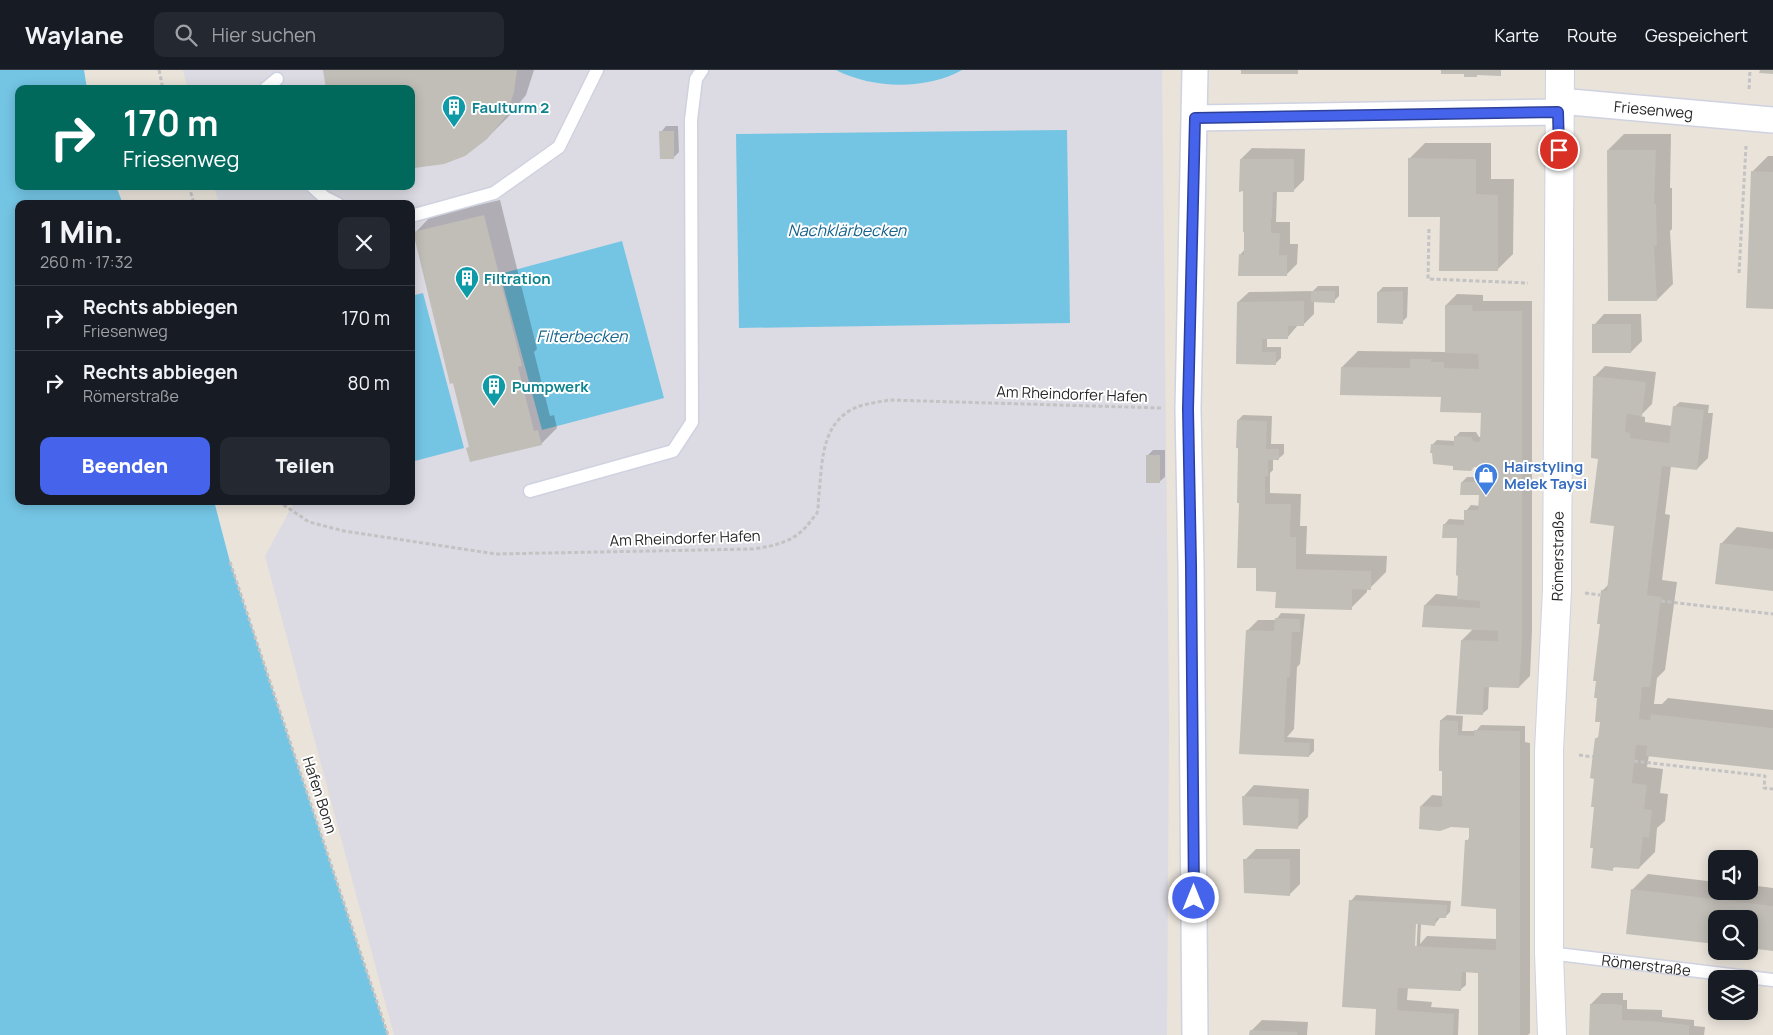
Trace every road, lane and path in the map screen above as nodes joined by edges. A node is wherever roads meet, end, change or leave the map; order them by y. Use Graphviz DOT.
graph roads {
  1 [pos="159,70"];
  2 [pos="597,70"];
  3 [pos="702,70"];
  4 [pos="1195,70"];
  5 [pos="1560,70"];
  6 [pos="1750,70"];
  7 [pos="277,79"];
  8 [pos="162,85"];
  9 [pos="270,85"];
  10 [pos="1559,107"];
  11 [pos="1747,117"];
  12 [pos="1195,118"];
  13 [pos="1773,120"];
  14 [pos="316,190"];
  15 [pos="330,200"];
  16 [pos="415,215"];
  17 [pos="1429,229"];
  18 [pos="1739,273"];
  19 [pos="1559,284"];
  20 [pos="1188,409"];
  21 [pos="530,491"];
  22 [pos="283,505"];
  23 [pos="230,562"];
  24 [pos="1661,601"];
  25 [pos="1773,614"];
  26 [pos="1634,761"];
  27 [pos="1773,789"];
  28 [pos="1549,953"];
  29 [pos="1773,980"];
  30 [pos="388,1035"];
  31 [pos="1195,1035"];
  32 [pos="1552,1035"];
  1 -- 8 [label="path"];
  2 -- 16 [label="lane"];
  3 -- 21 [label="lane"];
  4 -- 12 [label="street"];
  5 -- 10 [label="street, Römerstraße"];
  6 -- 11 [label="path"];
  7 -- 9 [label="lane"];
  10 -- 11 [label="street, Friesenweg"];
  10 -- 12 [label="street, Friesenweg"];
  10 -- 19 [label="street, Römerstraße"];
  11 -- 13 [label="street, Friesenweg"];
  11 -- 18 [label="path"];
  12 -- 20 [label="street"];
  14 -- 15 [label="lane"];
  17 -- 19 [label="path"];
  19 -- 28 [label="street, Römerstraße"];
  20 -- 22 [label="path, Am Rheindorfer Hafen"];
  20 -- 31 [label="street"];
  23 -- 30 [label="path, Hafen Bonn"];
  24 -- 25 [label="path"];
  26 -- 27 [label="path"];
  28 -- 29 [label="lane, Römerstraße"];
  28 -- 32 [label="street, Römerstraße"];
}
